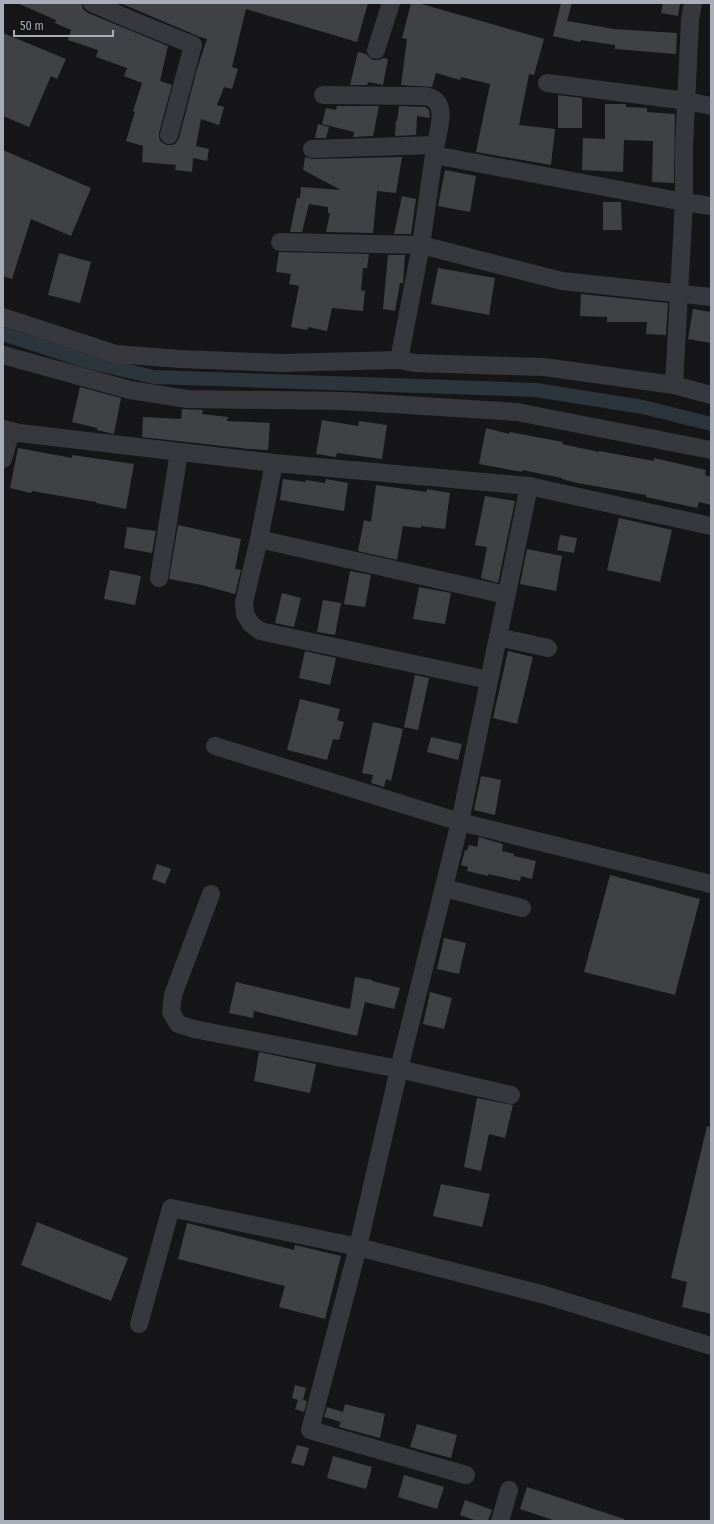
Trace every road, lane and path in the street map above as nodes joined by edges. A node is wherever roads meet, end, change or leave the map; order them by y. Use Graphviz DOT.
graph roads {
  1 [pos="92,3"];
  2 [pos="391,3"];
  3 [pos="694,3"];
  4 [pos="376,50"];
  5 [pos="547,83"];
  6 [pos="323,95"];
  7 [pos="687,101"];
  8 [pos="711,106"];
  9 [pos="169,135"];
  10 [pos="312,149"];
  11 [pos="434,150"];
  12 [pos="684,202"];
  13 [pos="711,206"];
  14 [pos="280,242"];
  15 [pos="421,245"];
  16 [pos="680,294"];
  17 [pos="711,297"];
  18 [pos="3,317"];
  19 [pos="3,355"];
  20 [pos="398,360"];
  21 [pos="674,386"];
  22 [pos="711,395"];
  23 [pos="7,430"];
  24 [pos="711,450"];
  25 [pos="179,453"];
  26 [pos="3,459"];
  27 [pos="274,463"];
  28 [pos="529,486"];
  29 [pos="711,526"];
  30 [pos="259,539"];
  31 [pos="159,578"];
  32 [pos="506,595"];
  33 [pos="498,637"];
  34 [pos="548,648"];
  35 [pos="489,680"];
  36 [pos="215,746"];
  37 [pos="460,822"];
  38 [pos="711,884"];
  39 [pos="444,888"];
  40 [pos="211,894"];
  41 [pos="522,908"];
  42 [pos="399,1069"];
  43 [pos="511,1095"];
  44 [pos="358,1248"];
  45 [pos="139,1324"];
  46 [pos="711,1346"];
  47 [pos="466,1475"];
  48 [pos="509,1490"];
  49 [pos="500,1521"];
  1 -- 9 [label="street"];
  2 -- 4 [label="street"];
  3 -- 7 [label="street"];
  5 -- 7 [label="street"];
  6 -- 11 [label="street"];
  7 -- 8 [label="street"];
  7 -- 12 [label="street"];
  10 -- 11 [label="street"];
  11 -- 12 [label="street"];
  11 -- 15 [label="street"];
  12 -- 13 [label="street"];
  12 -- 16 [label="street"];
  14 -- 15 [label="street"];
  15 -- 16 [label="street"];
  15 -- 20 [label="street"];
  16 -- 17 [label="street"];
  16 -- 21 [label="street"];
  18 -- 20 [label="street"];
  19 -- 24 [label="street"];
  20 -- 21 [label="street"];
  21 -- 22 [label="street"];
  23 -- 25 [label="street"];
  23 -- 26 [label="street"];
  25 -- 27 [label="street"];
  25 -- 31 [label="street"];
  27 -- 28 [label="street"];
  27 -- 30 [label="street"];
  28 -- 29 [label="street"];
  28 -- 32 [label="street"];
  30 -- 32 [label="street"];
  30 -- 35 [label="street"];
  32 -- 33 [label="street"];
  33 -- 34 [label="street"];
  33 -- 35 [label="street"];
  35 -- 37 [label="street"];
  36 -- 37 [label="street"];
  37 -- 38 [label="street"];
  37 -- 39 [label="street"];
  39 -- 41 [label="street"];
  39 -- 42 [label="street"];
  40 -- 42 [label="street"];
  42 -- 43 [label="street"];
  42 -- 44 [label="street"];
  44 -- 45 [label="street"];
  44 -- 46 [label="street"];
  44 -- 47 [label="street"];
  48 -- 49 [label="street"];
}
